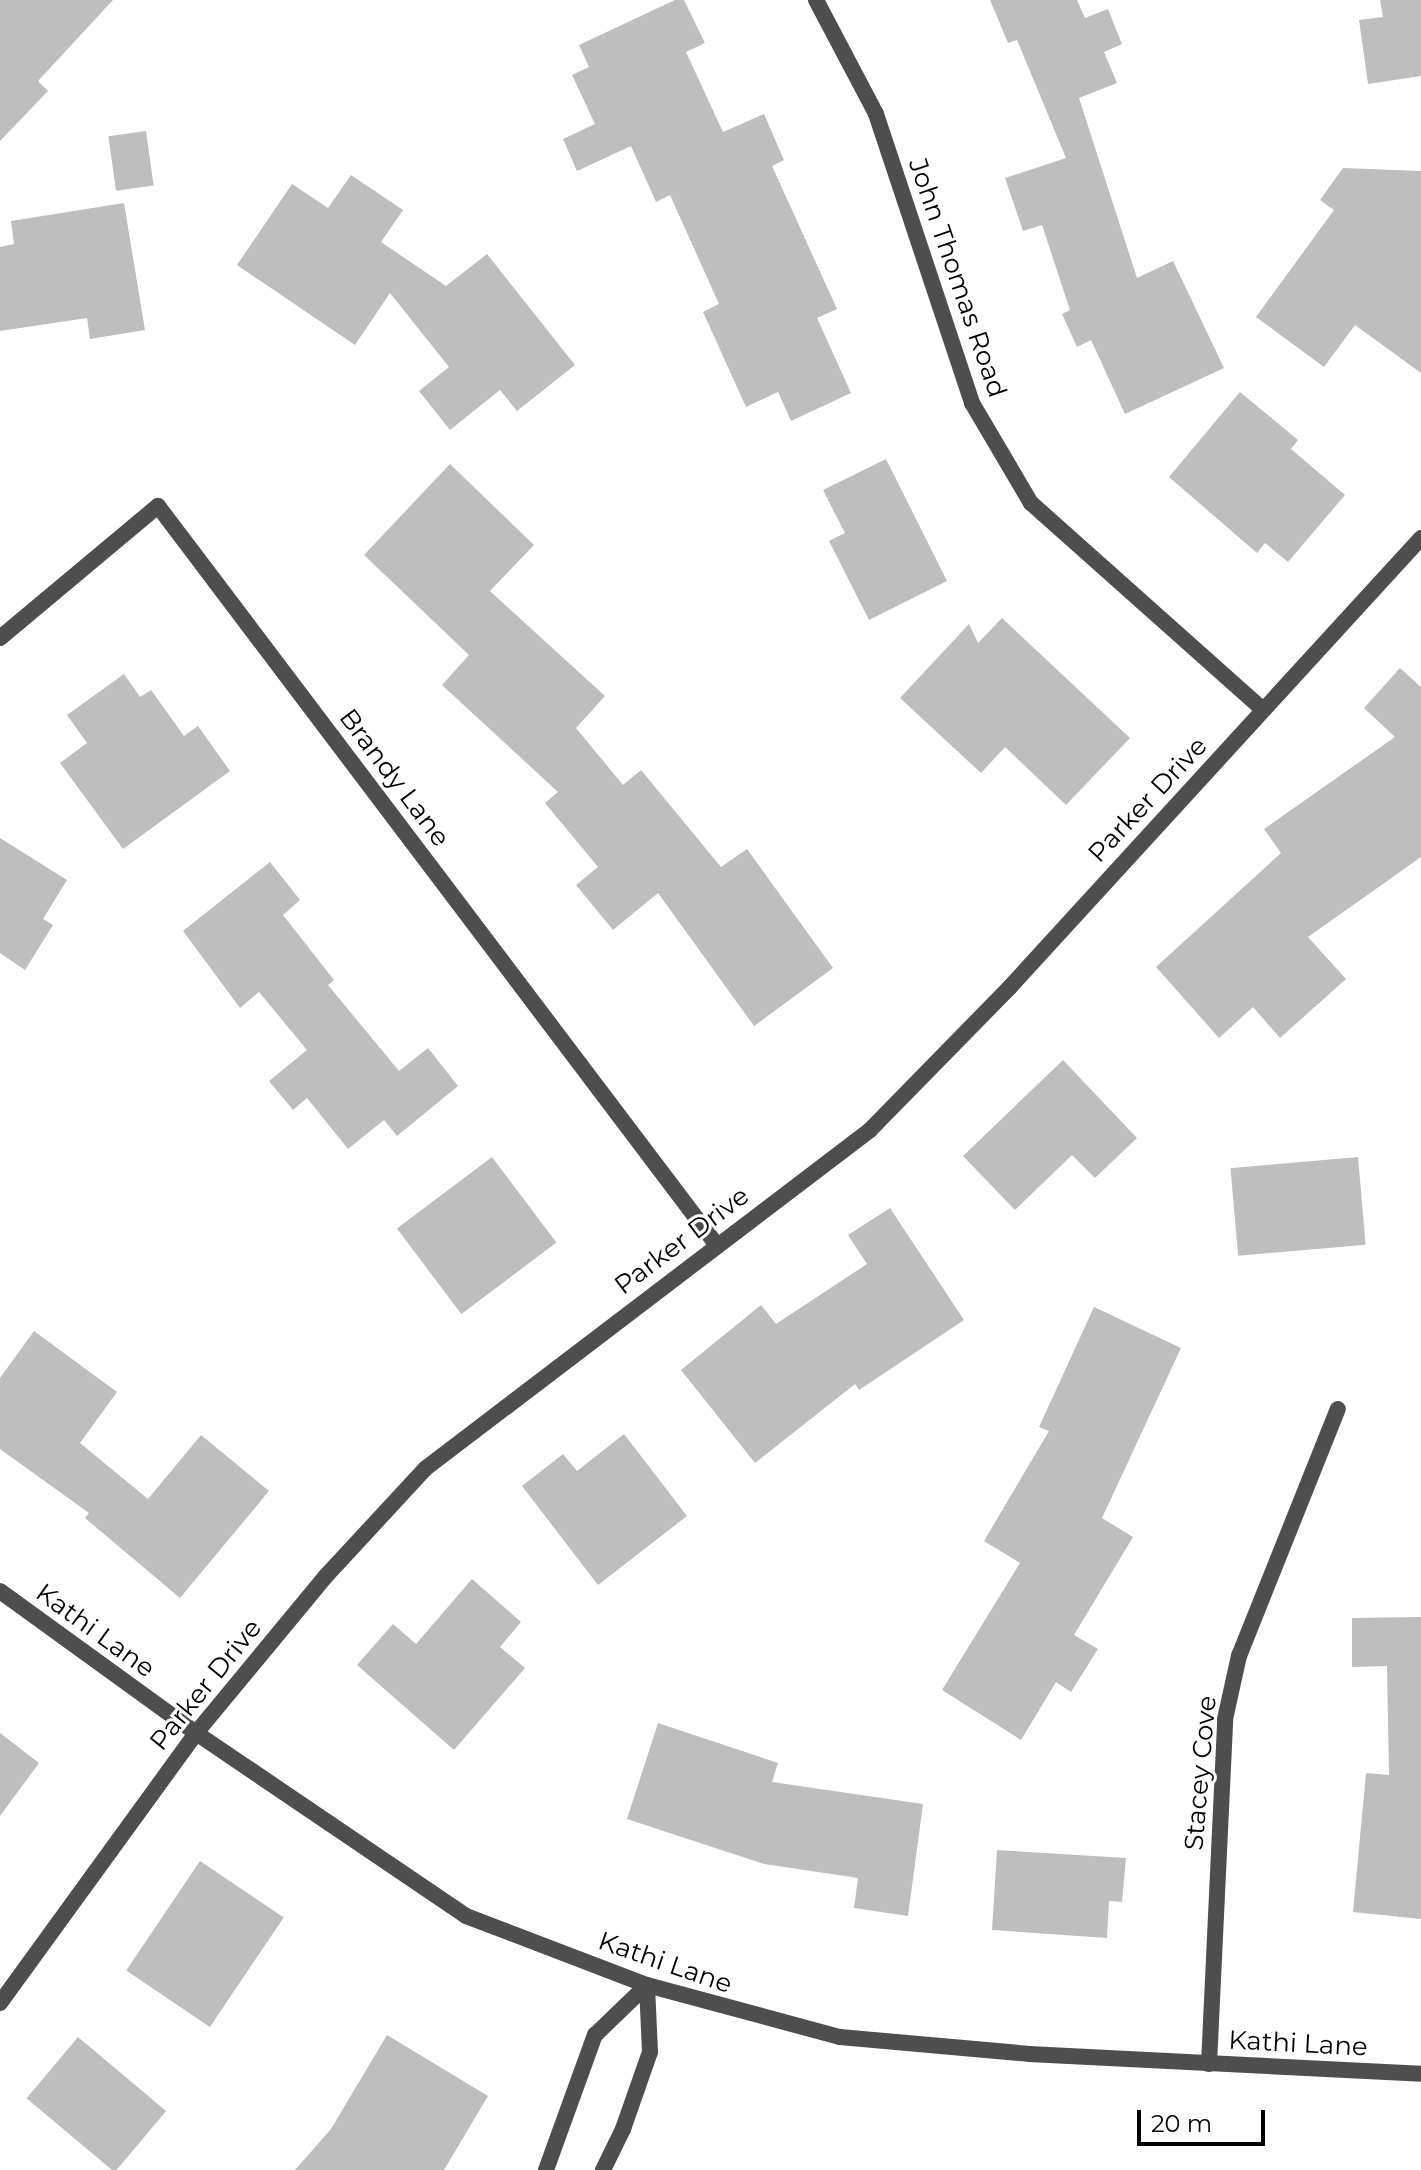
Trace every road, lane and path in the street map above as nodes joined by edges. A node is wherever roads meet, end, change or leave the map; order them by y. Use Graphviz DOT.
graph roads {
  1 [pos="816,0"];
  2 [pos="1421,538"];
  3 [pos="0,638"];
  4 [pos="1263,710"];
  5 [pos="716,1244"];
  6 [pos="1338,1409"];
  7 [pos="0,1591"];
  8 [pos="196,1733"];
  9 [pos="647,1985"];
  10 [pos="0,2003"];
  11 [pos="1209,2064"];
  12 [pos="1421,2074"];
  13 [pos="546,2170"];
  14 [pos="603,2170"];
  1 -- 4 [label="street, John Thomas Road"];
  2 -- 4 [label="street, Parker Drive"];
  3 -- 5 [label="street, Brandy Lane"];
  4 -- 5 [label="street, Parker Drive"];
  5 -- 8 [label="street, Parker Drive"];
  6 -- 11 [label="street, Stacey Cove"];
  7 -- 8 [label="street, Kathi Lane"];
  8 -- 9 [label="street, Kathi Lane"];
  8 -- 10 [label="street, Parker Drive"];
  9 -- 11 [label="street, Kathi Lane"];
  9 -- 13 [label="street"];
  9 -- 14 [label="street"];
  11 -- 12 [label="street, Kathi Lane"];
}
